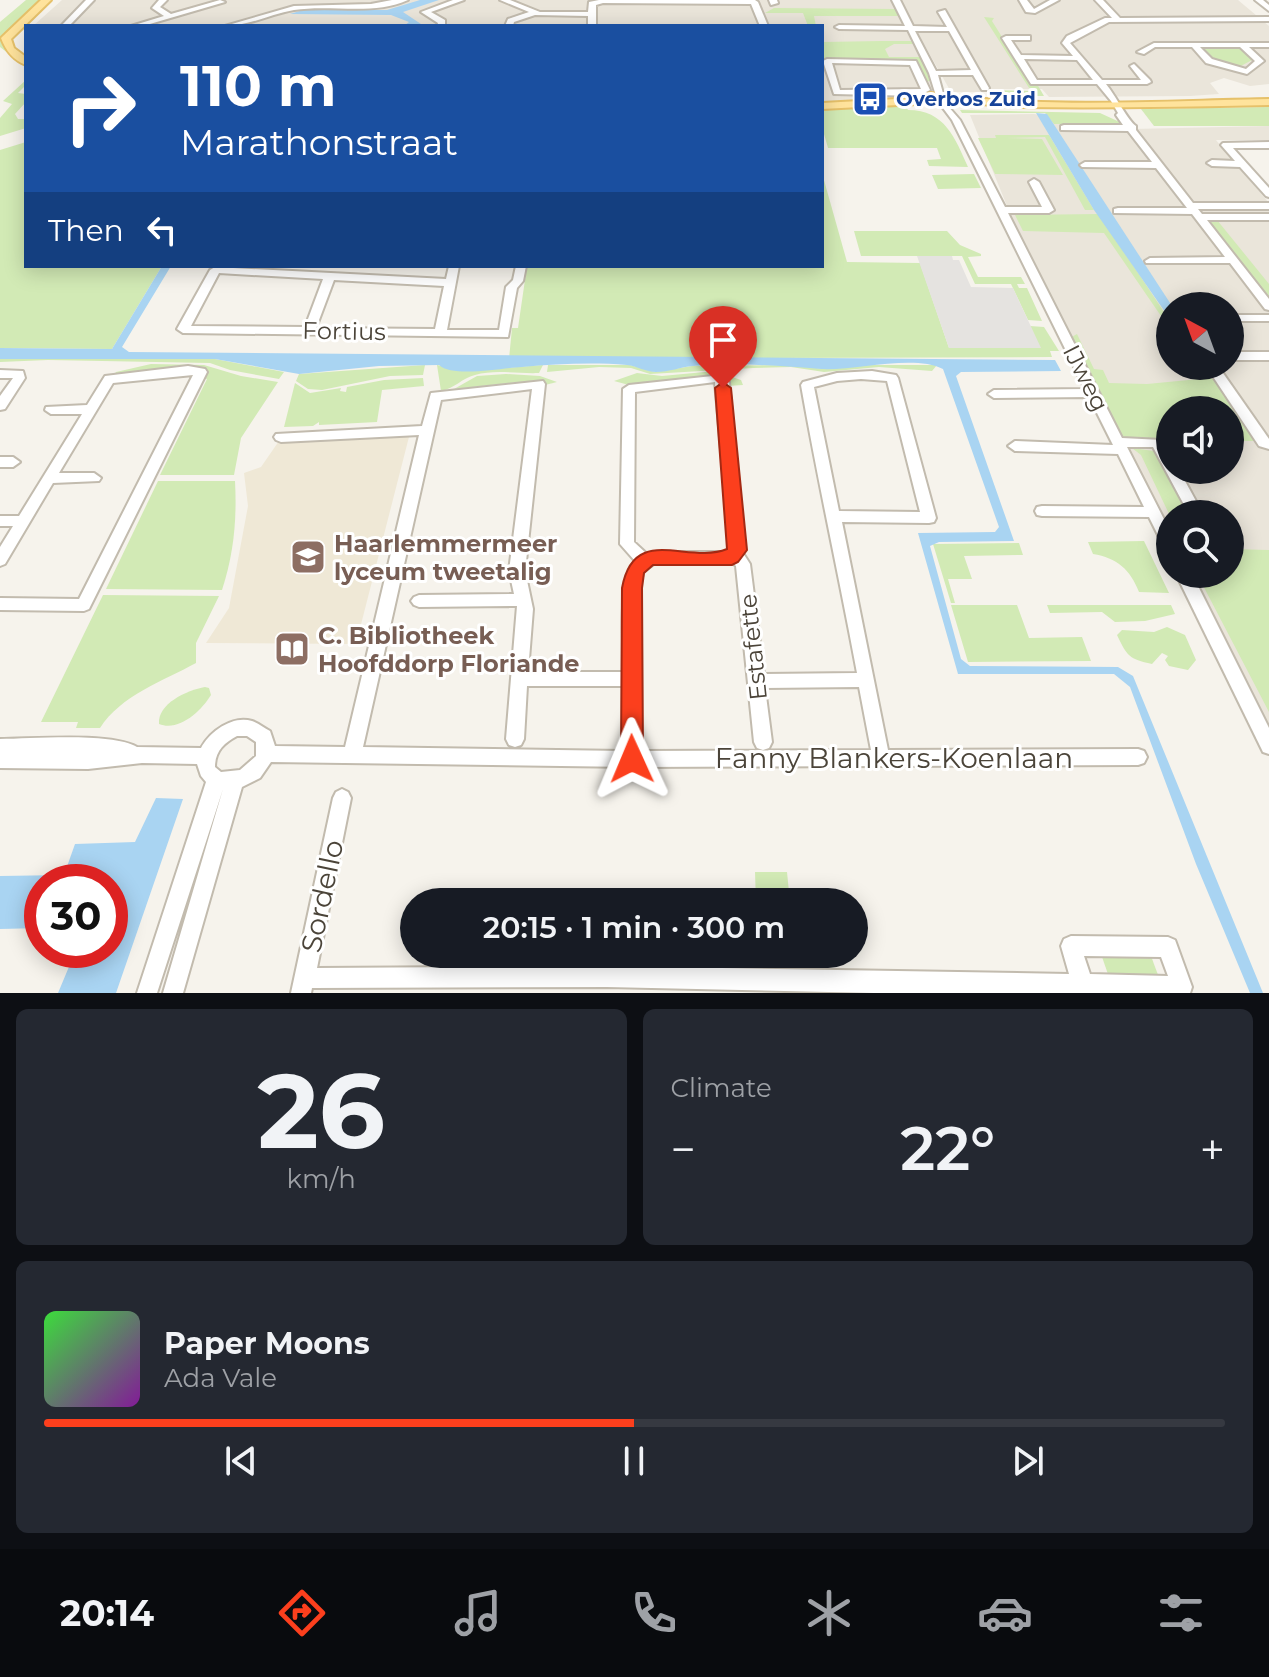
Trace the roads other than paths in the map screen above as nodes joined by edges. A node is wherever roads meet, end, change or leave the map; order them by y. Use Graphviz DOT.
graph roads {
  1 [pos="48,0"];
  2 [pos="90,0"];
  3 [pos="163,0"];
  4 [pos="404,0"];
  5 [pos="460,0"];
  6 [pos="504,0"];
  7 [pos="896,0"];
  8 [pos="1023,0"];
  9 [pos="1055,0"];
  10 [pos="1099,0"];
  11 [pos="1259,0"];
  12 [pos="612,1"];
  13 [pos="709,1"];
  14 [pos="221,2"];
  15 [pos="333,3"];
  16 [pos="1269,9"];
  17 [pos="942,12"];
  18 [pos="534,13"];
  19 [pos="591,14"];
  20 [pos="170,16"];
  21 [pos="1117,19"];
  22 [pos="1269,19"];
  23 [pos="67,24"];
  24 [pos="142,24"];
  25 [pos="238,24"];
  26 [pos="442,24"];
  27 [pos="510,24"];
  28 [pos="592,24"];
  29 [pos="763,24"];
  30 [pos="926,25"];
  31 [pos="950,27"];
  32 [pos="840,29"];
  33 [pos="911,29"];
  34 [pos="1207,34"];
  35 [pos="1027,38"];
  36 [pos="1194,45"];
  37 [pos="1219,45"];
  38 [pos="1242,45"];
  39 [pos="1269,45"];
  40 [pos="1141,52"];
  41 [pos="1018,57"];
  42 [pos="1079,58"];
  43 [pos="24,59"];
  44 [pos="1134,66"];
  45 [pos="949,68"];
  46 [pos="975,70"];
  47 [pos="933,73"];
  48 [pos="824,83"];
  49 [pos="834,83"];
  50 [pos="1099,85"];
  51 [pos="985,88"];
  52 [pos="1265,102"];
  53 [pos="937,103"];
  54 [pos="1112,103"];
  55 [pos="824,107"];
  56 [pos="1129,123"];
  57 [pos="1064,128"];
  58 [pos="1269,145"];
  59 [pos="1212,163"];
  60 [pos="1242,164"];
  61 [pos="1085,165"];
  62 [pos="1160,165"];
  63 [pos="1034,182"];
  64 [pos="1269,194"];
  65 [pos="1269,206"];
  66 [pos="1001,210"];
  67 [pos="1118,211"];
  68 [pos="1196,212"];
  69 [pos="1269,217"];
  70 [pos="1234,260"];
  71 [pos="1150,261"];
  72 [pos="454,268"];
  73 [pos="521,268"];
  74 [pos="330,276"];
  75 [pos="450,283"];
  76 [pos="1269,307"];
  77 [pos="1244,318"];
  78 [pos="1269,318"];
  79 [pos="309,331"];
  80 [pos="440,333"];
  81 [pos="1244,356"];
  82 [pos="1269,356"];
  83 [pos="0,374"];
  84 [pos="1222,380"];
  85 [pos="1093,393"];
  86 [pos="994,394"];
  87 [pos="0,406"];
  88 [pos="92,409"];
  89 [pos="51,410"];
  90 [pos="425,430"];
  91 [pos="281,437"];
  92 [pos="1156,443"];
  93 [pos="1015,446"];
  94 [pos="1120,446"];
  95 [pos="1267,446"];
  96 [pos="50,478"];
  97 [pos="94,478"];
  98 [pos="1042,511"];
  99 [pos="1153,512"];
  100 [pos="833,516"];
  101 [pos="1156,518"];
  102 [pos="0,521"];
  103 [pos="24,521"];
  104 [pos="735,555"];
  105 [pos="0,560"];
  106 [pos="644,561"];
  107 [pos="1191,588"];
  108 [pos="524,600"];
  109 [pos="419,601"];
  110 [pos="0,604"];
  111 [pos="519,679"];
  112 [pos="632,679"];
  113 [pos="867,680"];
  114 [pos="756,681"];
  115 [pos="515,739"];
  116 [pos="763,742"];
  117 [pos="1269,746"];
  118 [pos="0,747"];
  119 [pos="266,754"];
  120 [pos="142,755"];
  121 [pos="352,755"];
  122 [pos="206,756"];
  123 [pos="1138,757"];
  124 [pos="632,759"];
  125 [pos="881,759"];
  126 [pos="0,760"];
  127 [pos="225,781"];
  128 [pos="342,798"];
  129 [pos="303,985"];
  130 [pos="493,986"];
  131 [pos="1083,988"];
  132 [pos="147,993"];
  133 [pos="173,993"];
  1 -- 43 [label="main road"];
  2 -- 23 [label="street"];
  3 -- 20 [label="street"];
  4 -- 15 [label="street"];
  5 -- 26 [label="street"];
  6 -- 18 [label="street"];
  7 -- 33 [label="street"];
  8 -- 9 [label="street"];
  10 -- 21 [label="street"];
  11 -- 16 [label="street"];
  12 -- 13 [label="street"];
  12 -- 19 [label="street"];
  13 -- 29 [label="street"];
  14 -- 20 [label="street"];
  15 -- 25 [label="street"];
  17 -- 31 [label="street"];
  18 -- 19 [label="street"];
  18 -- 27 [label="street"];
  19 -- 28 [label="street"];
  20 -- 24 [label="street"];
  21 -- 22 [label="street"];
  21 -- 42 [label="street"];
  30 -- 31 [label="street"];
  31 -- 33 [label="street"];
  31 -- 46 [label="street"];
  32 -- 33 [label="street"];
  33 -- 47 [label="street"];
  34 -- 37 [label="street"];
  35 -- 41 [label="street"];
  36 -- 37 [label="street"];
  36 -- 38 [label="street"];
  36 -- 40 [label="street"];
  37 -- 38 [label="street"];
  38 -- 39 [label="street"];
  41 -- 42 [label="street"];
  41 -- 50 [label="street"];
  42 -- 50 [label="street"];
  44 -- 50 [label="street"];
  45 -- 46 [label="street"];
  46 -- 47 [label="street"];
  46 -- 51 [label="street"];
  47 -- 53 [label="street"];
  48 -- 49 [label="street"];
  49 -- 49 [label="street"];
  50 -- 54 [label="street"];
  52 -- 54 [label="main road"];
  53 -- 54 [label="main road"];
  53 -- 55 [label="main road"];
  53 -- 66 [label="street, IJweg"];
  54 -- 56 [label="street"];
  56 -- 57 [label="street"];
  56 -- 62 [label="street"];
  58 -- 60 [label="street"];
  59 -- 60 [label="street"];
  60 -- 64 [label="street"];
  61 -- 62 [label="street"];
  62 -- 68 [label="street"];
  63 -- 66 [label="street"];
  65 -- 68 [label="street"];
  66 -- 85 [label="street, IJweg"];
  67 -- 68 [label="street"];
  68 -- 69 [label="street"];
  68 -- 70 [label="street"];
  70 -- 71 [label="street"];
  70 -- 76 [label="street"];
  72 -- 75 [label="street"];
  73 -- 80 [label="street, Fortius"];
  74 -- 75 [label="street"];
  74 -- 79 [label="street"];
  74 -- 79 [label="street, Fortius"];
  75 -- 80 [label="street"];
  77 -- 78 [label="street"];
  79 -- 80 [label="street, Fortius"];
  81 -- 82 [label="street"];
  83 -- 87 [label="street"];
  84 -- 95 [label="street"];
  85 -- 86 [label="street"];
  85 -- 94 [label="street, IJweg"];
  88 -- 89 [label="street"];
  88 -- 96 [label="street"];
  88 -- 110 [label="street"];
  90 -- 91 [label="street"];
  90 -- 108 [label="street"];
  90 -- 121 [label="street"];
  92 -- 94 [label="street"];
  93 -- 94 [label="street"];
  94 -- 99 [label="street, IJweg"];
  96 -- 97 [label="street"];
  96 -- 103 [label="street"];
  98 -- 99 [label="street"];
  99 -- 101 [label="street, IJweg"];
  100 -- 100 [label="street"];
  100 -- 113 [label="street"];
  102 -- 103 [label="street"];
  103 -- 105 [label="street"];
  104 -- 106 [label="street"];
  104 -- 106 [label="street, Estafette"];
  104 -- 114 [label="street, Estafette"];
  106 -- 112 [label="street"];
  107 -- 117 [label="street"];
  108 -- 109 [label="street"];
  108 -- 111 [label="street"];
  111 -- 112 [label="street"];
  111 -- 115 [label="street"];
  112 -- 124 [label="street"];
  113 -- 114 [label="street"];
  113 -- 125 [label="street"];
  114 -- 116 [label="street, Estafette"];
  118 -- 120 [label="street"];
  119 -- 121 [label="street, Fanny Blankers-Koenlaan"];
  119 -- 122 [label="street"];
  119 -- 127 [label="street"];
  120 -- 122 [label="street"];
  120 -- 126 [label="street"];
  121 -- 124 [label="street, Fanny Blankers-Koenlaan"];
  122 -- 127 [label="street"];
  123 -- 125 [label="street, Fanny Blankers-Koenlaan"];
  124 -- 125 [label="street, Fanny Blankers-Koenlaan"];
  127 -- 132 [label="street"];
  127 -- 133 [label="street"];
  128 -- 129 [label="street, Sordello"];
  129 -- 130 [label="street"];
  130 -- 131 [label="street"];
  131 -- 131 [label="street"];
}
